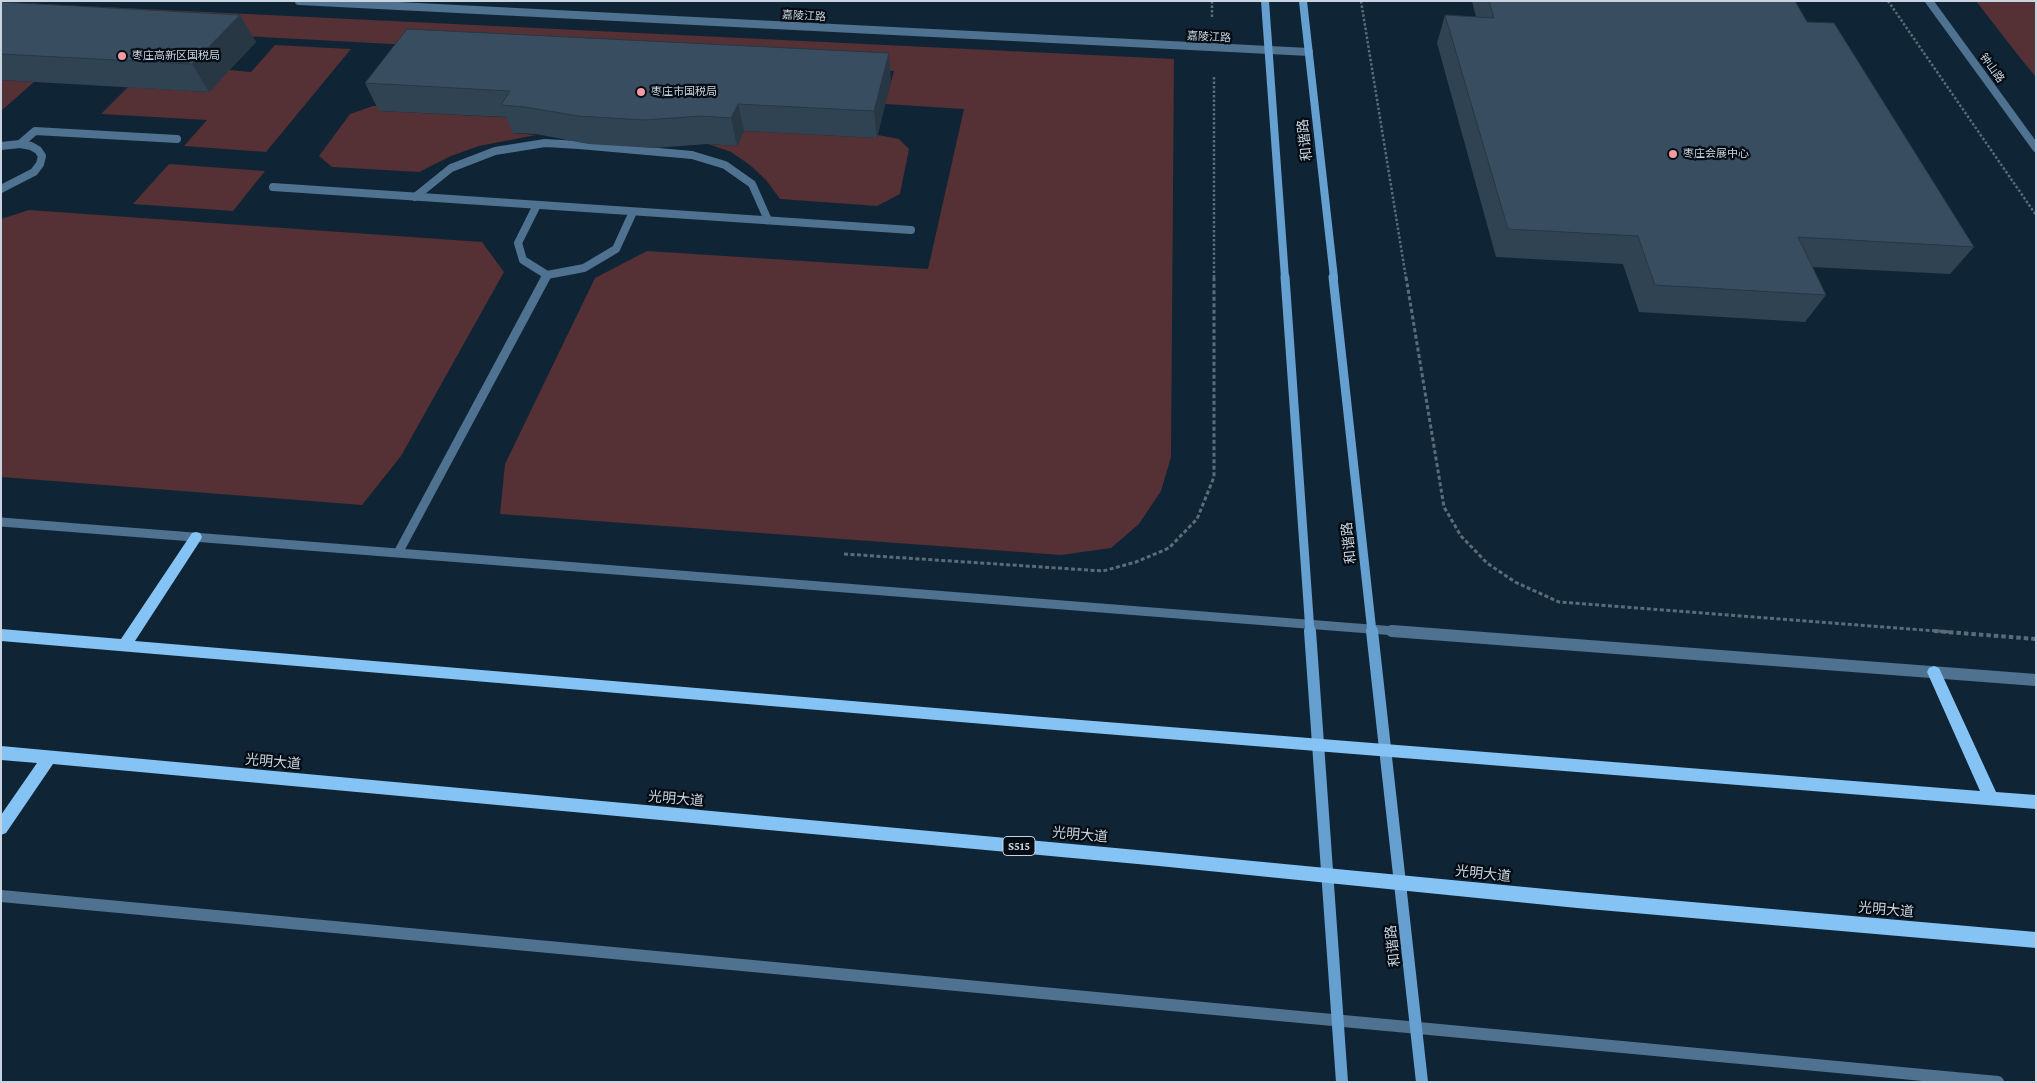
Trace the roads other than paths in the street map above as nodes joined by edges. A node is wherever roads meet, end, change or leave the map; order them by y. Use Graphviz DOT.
graph roads {
  1 [pos="299,1"];
  2 [pos="1265,1"];
  3 [pos="1303,1"];
  4 [pos="1929,1"];
  5 [pos="1269,50"];
  6 [pos="1309,52"];
  7 [pos="177,139"];
  8 [pos="20,144"];
  9 [pos="1,146"];
  10 [pos="2036,148"];
  11 [pos="273,188"];
  12 [pos="1,189"];
  13 [pos="415,197"];
  14 [pos="537,205"];
  15 [pos="633,212"];
  16 [pos="768,220"];
  17 [pos="911,230"];
  18 [pos="547,275"];
  19 [pos="1,522"];
  20 [pos="196,537"];
  21 [pos="398,553"];
  22 [pos="1309,624"];
  23 [pos="1372,629"];
  24 [pos="1,635"];
  25 [pos="125,645"];
  26 [pos="1934,672"];
  27 [pos="2036,680"];
  28 [pos="1318,744"];
  29 [pos="1385,750"];
  30 [pos="1,753"];
  31 [pos="49,758"];
  32 [pos="1991,798"];
  33 [pos="2036,802"];
  34 [pos="1,828"];
  35 [pos="1327,875"];
  36 [pos="1399,882"];
  37 [pos="1,896"];
  38 [pos="2036,940"];
  39 [pos="1338,1020"];
  40 [pos="1416,1027"];
  41 [pos="1342,1082"];
  42 [pos="1422,1082"];
  43 [pos="1998,1082"];
  1 -- 5 [label="street, 嘉陵江路"];
  2 -- 5 [label="main road"];
  3 -- 6 [label="main road, 和谐路"];
  4 -- 10 [label="street, 钟山路"];
  5 -- 6 [label="street, 嘉陵江路"];
  5 -- 22 [label="main road"];
  6 -- 23 [label="main road, 和谐路"];
  7 -- 8 [label="street"];
  8 -- 9 [label="street"];
  8 -- 12 [label="street"];
  11 -- 13 [label="street"];
  13 -- 14 [label="street"];
  13 -- 16 [label="street"];
  14 -- 15 [label="street"];
  14 -- 18 [label="street"];
  15 -- 16 [label="street"];
  15 -- 18 [label="street"];
  16 -- 17 [label="street"];
  18 -- 21 [label="street"];
  19 -- 20 [label="street"];
  20 -- 21 [label="street"];
  20 -- 25 [label="main road"];
  21 -- 22 [label="street"];
  22 -- 23 [label="street"];
  22 -- 28 [label="main road"];
  23 -- 26 [label="street"];
  23 -- 29 [label="main road, 和谐路"];
  24 -- 25 [label="main road"];
  25 -- 28 [label="main road"];
  26 -- 27 [label="street"];
  26 -- 32 [label="main road"];
  28 -- 29 [label="main road"];
  28 -- 35 [label="main road"];
  29 -- 32 [label="main road"];
  29 -- 36 [label="main road, 和谐路"];
  30 -- 31 [label="main road, 光明大道 / S515"];
  31 -- 34 [label="main road"];
  31 -- 35 [label="main road, 光明大道 / S515"];
  32 -- 33 [label="main road"];
  35 -- 36 [label="main road, 光明大道 / S515"];
  35 -- 39 [label="main road"];
  36 -- 38 [label="main road, 光明大道 / S515"];
  36 -- 40 [label="main road, 和谐路"];
  37 -- 39 [label="street"];
  39 -- 40 [label="street"];
  39 -- 41 [label="main road"];
  40 -- 42 [label="main road, 和谐路"];
  40 -- 43 [label="street"];
}
